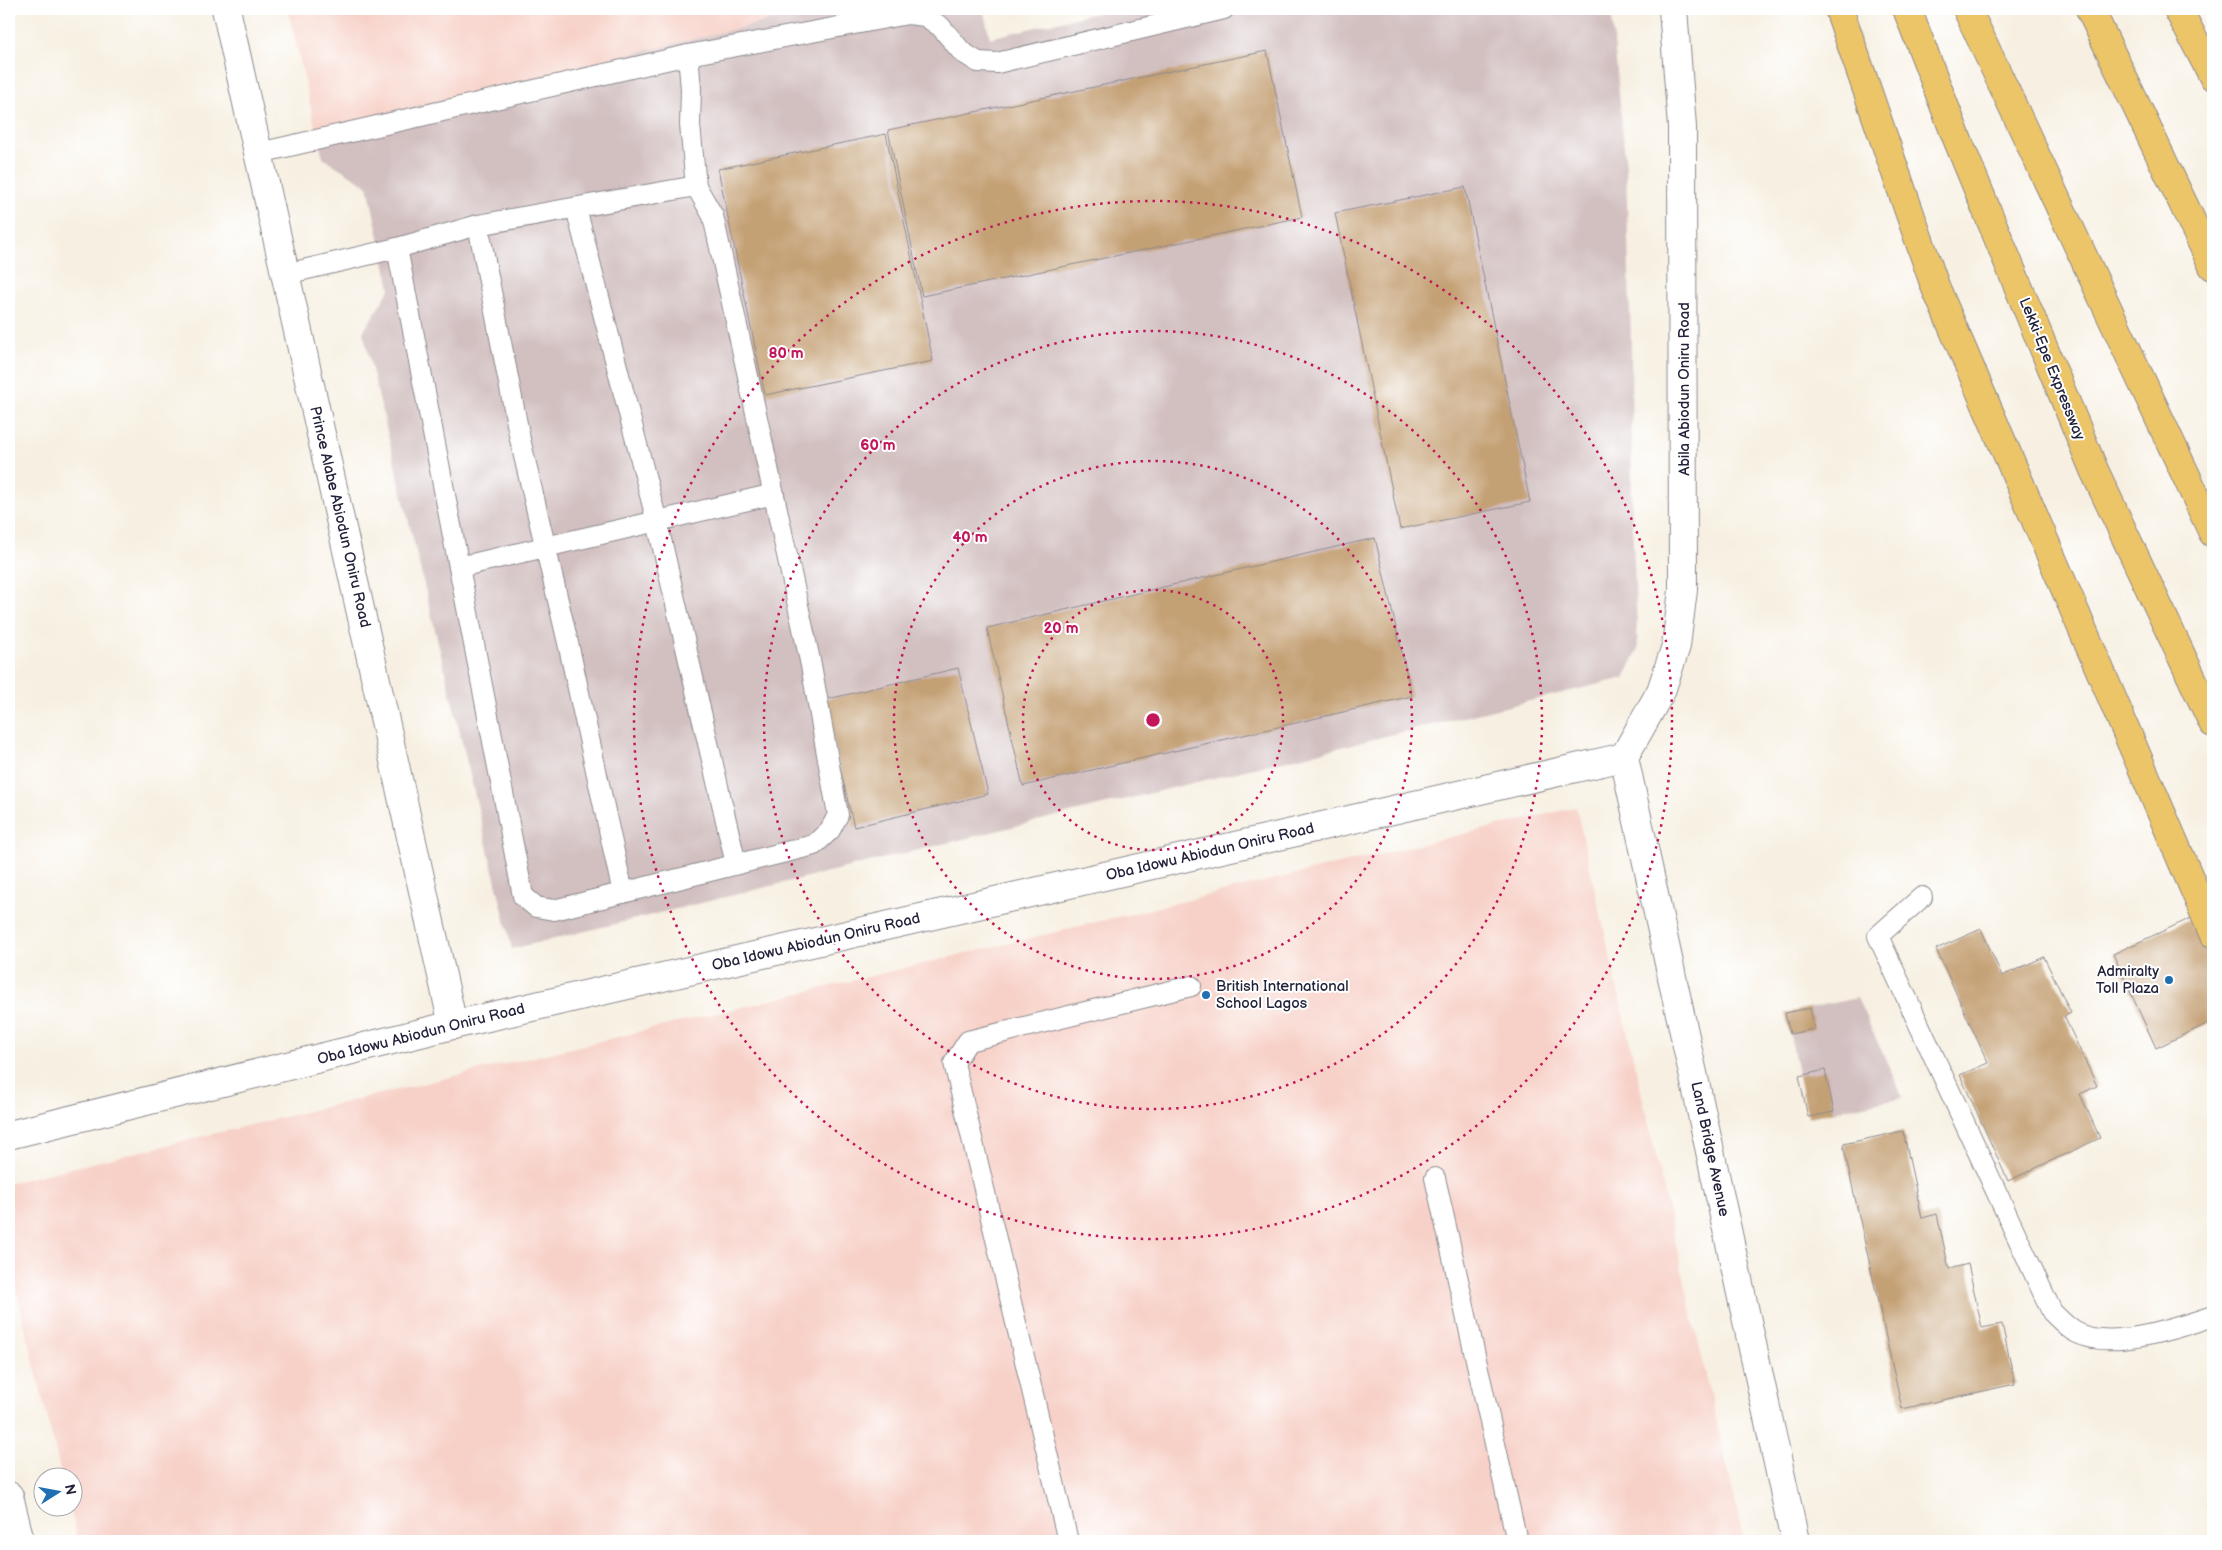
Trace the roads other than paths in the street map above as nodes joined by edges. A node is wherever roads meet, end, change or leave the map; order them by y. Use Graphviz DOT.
graph roads {
  1 [pos="226,9"];
  2 [pos="1224,9"];
  3 [pos="1673,9"];
  4 [pos="1839,9"];
  5 [pos="1907,9"];
  6 [pos="1967,9"];
  7 [pos="2090,9"];
  8 [pos="2178,9"];
  9 [pos="688,56"];
  10 [pos="2213,76"];
  11 [pos="259,153"];
  12 [pos="696,186"];
  13 [pos="576,208"];
  14 [pos="478,225"];
  15 [pos="397,248"];
  16 [pos="2213,266"];
  17 [pos="286,274"];
  18 [pos="774,494"];
  19 [pos="657,522"];
  20 [pos="2213,533"];
  21 [pos="544,546"];
  22 [pos="459,567"];
  23 [pos="2213,723"];
  24 [pos="1624,757"];
  25 [pos="736,864"];
  26 [pos="623,893"];
  27 [pos="1922,897"];
  28 [pos="2213,934"];
  29 [pos="1191,986"];
  30 [pos="453,1025"];
  31 [pos="9,1135"];
  32 [pos="1435,1178"];
  33 [pos="2213,1316"];
  34 [pos="9,1496"];
  35 [pos="20,1541"];
  36 [pos="1068,1541"];
  37 [pos="1517,1541"];
  38 [pos="1795,1541"];
  1 -- 11 [label="street, Prince Alabe Abiodun Oniru Road"];
  2 -- 9 [label="lane"];
  3 -- 24 [label="street, Abila Abiodun Oniru Road"];
  4 -- 28 [label="highway"];
  5 -- 23 [label="highway, Lekki-Epe Expressway"];
  6 -- 20 [label="highway"];
  7 -- 16 [label="highway"];
  8 -- 10 [label="highway"];
  9 -- 11 [label="lane"];
  9 -- 12 [label="lane"];
  11 -- 17 [label="street, Prince Alabe Abiodun Oniru Road"];
  12 -- 13 [label="lane"];
  12 -- 18 [label="lane"];
  13 -- 14 [label="lane"];
  13 -- 19 [label="lane"];
  14 -- 15 [label="lane"];
  14 -- 21 [label="lane"];
  15 -- 17 [label="lane"];
  15 -- 22 [label="lane"];
  17 -- 30 [label="street, Prince Alabe Abiodun Oniru Road"];
  18 -- 19 [label="lane"];
  18 -- 25 [label="lane"];
  19 -- 21 [label="lane"];
  19 -- 25 [label="lane"];
  21 -- 22 [label="lane"];
  21 -- 26 [label="lane"];
  22 -- 26 [label="lane"];
  24 -- 30 [label="street, Oba Idowu Abiodun Oniru Road"];
  24 -- 38 [label="street, Land Bridge Avenue"];
  25 -- 26 [label="lane"];
  27 -- 33 [label="lane"];
  29 -- 36 [label="lane"];
  30 -- 31 [label="street, Oba Idowu Abiodun Oniru Road"];
  32 -- 37 [label="lane"];
  34 -- 35 [label="street"];
}
